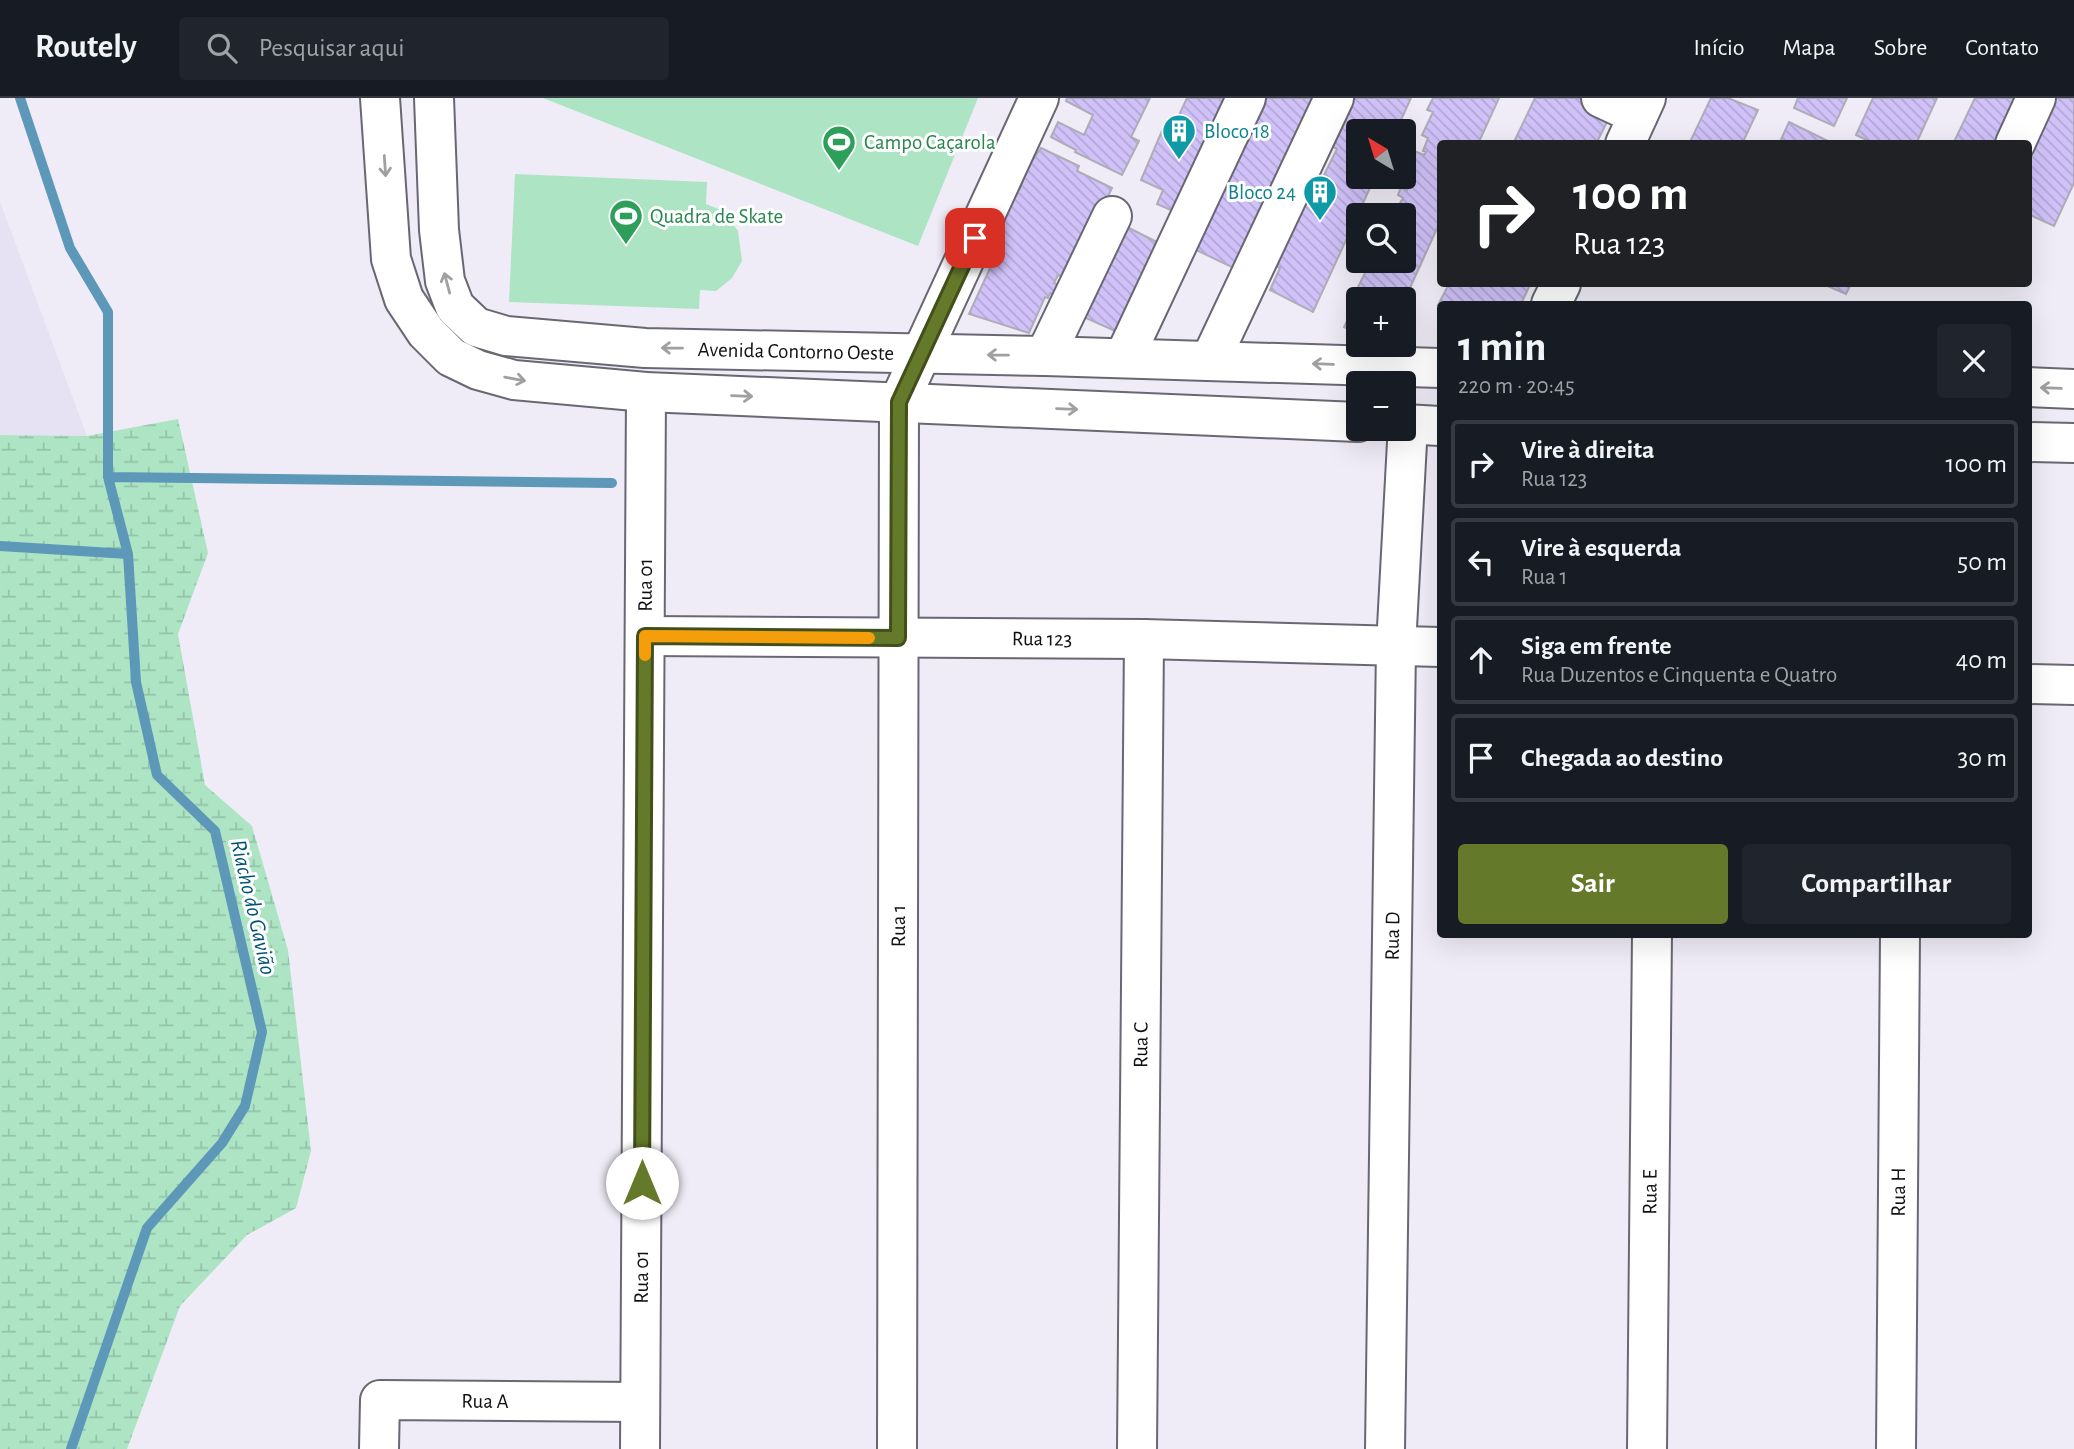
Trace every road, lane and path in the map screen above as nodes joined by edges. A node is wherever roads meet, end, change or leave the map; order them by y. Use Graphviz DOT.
graph roads {
  1 [pos="380,98"];
  2 [pos="434,98"];
  3 [pos="1040,98"];
  4 [pos="1246,98"];
  5 [pos="1334,98"];
  6 [pos="1601,98"];
  7 [pos="2036,98"];
  8 [pos="1636,119"];
  9 [pos="2017,140"];
  10 [pos="1112,216"];
  11 [pos="476,327"];
  12 [pos="920,354"];
  13 [pos="1045,356"];
  14 [pos="451,357"];
  15 [pos="1124,358"];
  16 [pos="1210,360"];
  17 [pos="1437,368"];
  18 [pos="2032,387"];
  19 [pos="2074,389"];
  20 [pos="646,392"];
  21 [pos="899,402"];
  22 [pos="1346,421"];
  23 [pos="1417,424"];
  24 [pos="2032,442"];
  25 [pos="2074,443"];
  26 [pos="645,636"];
  27 [pos="898,638"];
  28 [pos="1144,639"];
  29 [pos="1396,646"];
  30 [pos="1437,647"];
  31 [pos="2032,684"];
  32 [pos="2074,685"];
  33 [pos="1652,938"];
  34 [pos="1900,938"];
  35 [pos="640,1402"];
  36 [pos="379,1449"];
  37 [pos="640,1449"];
  38 [pos="897,1449"];
  39 [pos="1137,1449"];
  40 [pos="1385,1449"];
  41 [pos="1647,1449"];
  42 [pos="1895,1449"];
  1 -- 14 [label="street, one-way"];
  11 -- 2 [label="street, one-way"];
  3 -- 12 [label="street"];
  4 -- 15 [label="street"];
  5 -- 16 [label="street"];
  6 -- 8 [label="street"];
  7 -- 9 [label="street"];
  10 -- 13 [label="street"];
  12 -- 11 [label="street, Avenida Contorno Oeste, one-way"];
  11 -- 14 [label="street"];
  13 -- 12 [label="street, Avenida Contorno Oeste, one-way"];
  12 -- 21 [label="street"];
  13 -- 15 [label="street, Avenida Contorno Oeste"];
  14 -- 20 [label="street, one-way"];
  15 -- 16 [label="street, Avenida Contorno Oeste"];
  17 -- 16 [label="street, Avenida Contorno Oeste, one-way"];
  19 -- 18 [label="street, one-way"];
  20 -- 21 [label="street, one-way"];
  20 -- 26 [label="street, Rua 01"];
  21 -- 22 [label="street, one-way"];
  21 -- 27 [label="street, Rua 1"];
  23 -- 29 [label="street, Rua D"];
  24 -- 25 [label="street"];
  26 -- 27 [label="street, Rua 123"];
  26 -- 35 [label="street, Rua 01"];
  27 -- 28 [label="street, Rua 123"];
  27 -- 38 [label="street, Rua 1"];
  28 -- 29 [label="street, Rua 123"];
  28 -- 39 [label="street, Rua C"];
  29 -- 30 [label="street, Rua 123"];
  29 -- 40 [label="street, Rua D"];
  31 -- 32 [label="street"];
  33 -- 41 [label="street, Rua E"];
  34 -- 42 [label="street, Rua H"];
  35 -- 36 [label="street, Rua A"];
  35 -- 37 [label="street, Rua 01"];
}
